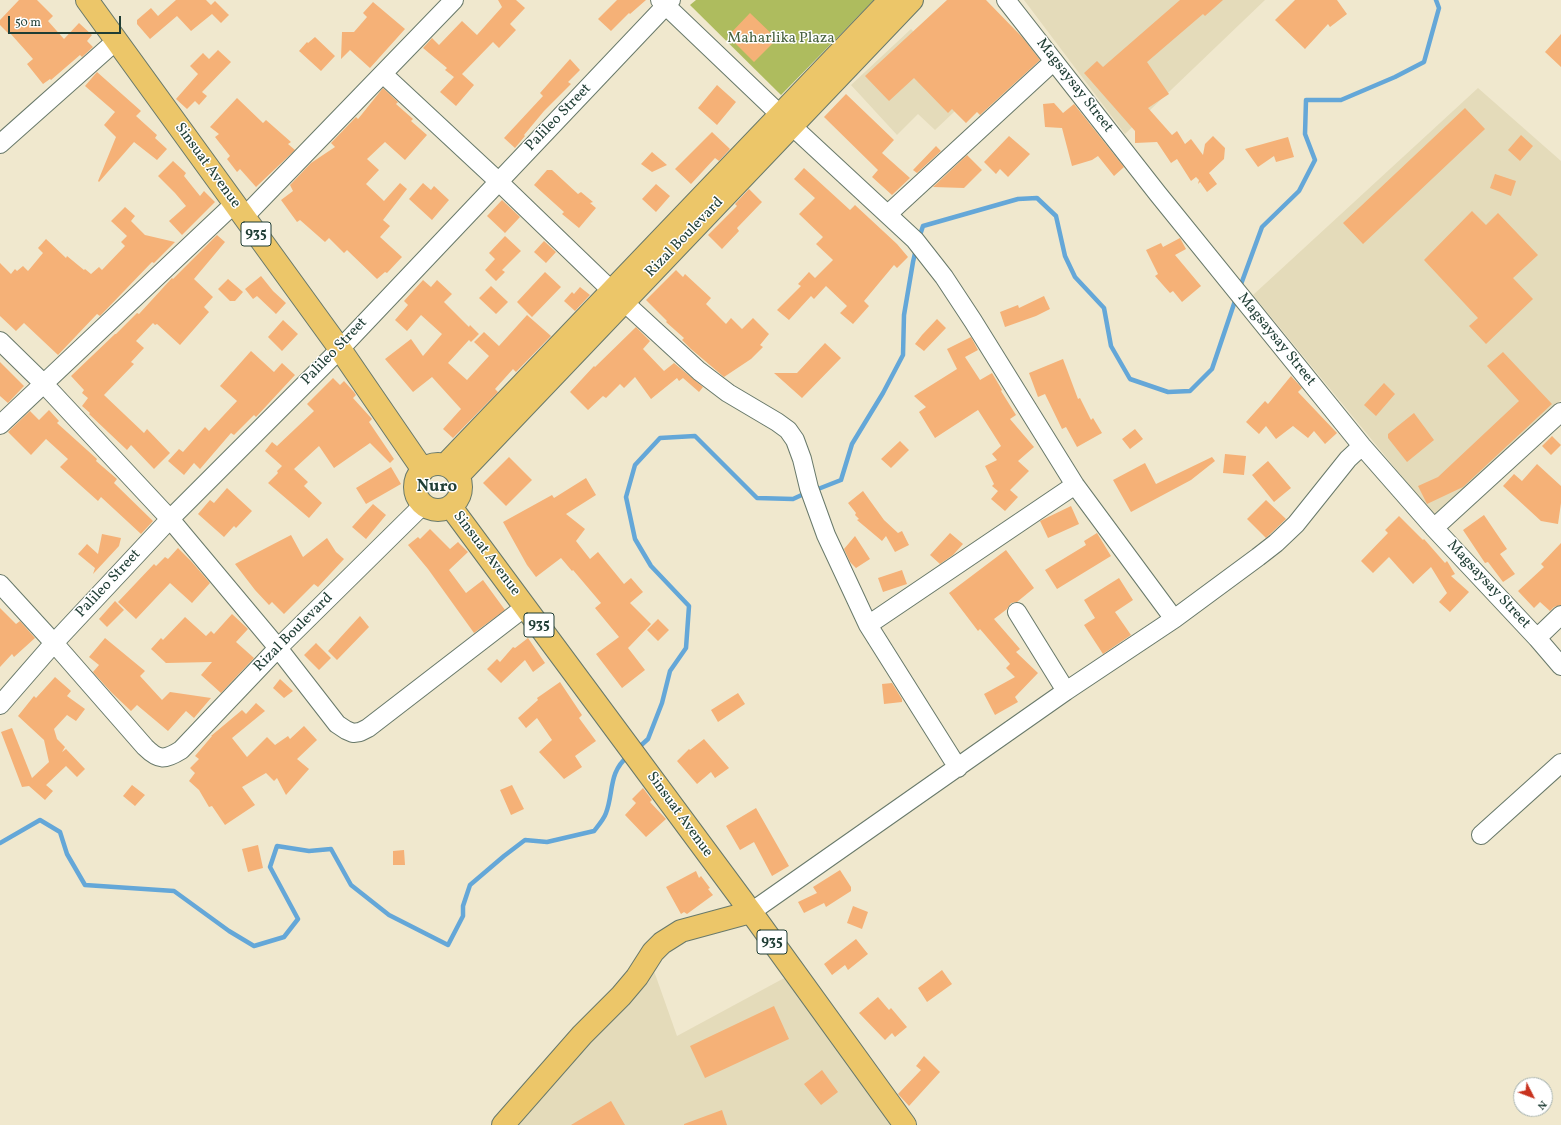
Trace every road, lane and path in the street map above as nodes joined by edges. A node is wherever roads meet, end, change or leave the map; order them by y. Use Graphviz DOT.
graph roads {
  1 [pos="87,0"];
  2 [pos="454,0"];
  3 [pos="890,0"];
  4 [pos="912,0"];
  5 [pos="1006,0"];
  6 [pos="666,2"];
  7 [pos="117,40"];
  8 [pos="1054,61"];
  9 [pos="383,74"];
  10 [pos="786,120"];
  11 [pos="0,144"];
  12 [pos="498,181"];
  13 [pos="239,211"];
  14 [pos="888,214"];
  15 [pos="618,296"];
  16 [pos="0,341"];
  17 [pos="340,349"];
  18 [pos="44,384"];
  19 [pos="1561,412"];
  20 [pos="0,425"];
  21 [pos="1362,446"];
  22 [pos="423,470"];
  23 [pos="452,470"];
  24 [pos="1075,485"];
  25 [pos="423,505"];
  26 [pos="451,507"];
  27 [pos="170,519"];
  28 [pos="1434,528"];
  29 [pos="0,584"];
  30 [pos="525,607"];
  31 [pos="1017,612"];
  32 [pos="1561,615"];
  33 [pos="1174,619"];
  34 [pos="868,625"];
  35 [pos="1537,638"];
  36 [pos="54,643"];
  37 [pos="278,648"];
  38 [pos="1561,666"];
  39 [pos="1066,691"];
  40 [pos="0,705"];
  41 [pos="1561,763"];
  42 [pos="958,768"];
  43 [pos="1481,835"];
  44 [pos="751,912"];
  45 [pos="503,1125"];
  46 [pos="904,1125"];
  1 -- 7 [label="main road, Sinsuat Avenue / 935"];
  2 -- 9 [label="street"];
  3 -- 10 [label="main road, Rizal Boulevard"];
  4 -- 10 [label="main road, Rizal Boulevard"];
  5 -- 8 [label="street, Magsaysay Street"];
  6 -- 10 [label="street"];
  6 -- 12 [label="street, Palileo Street"];
  7 -- 11 [label="street"];
  7 -- 13 [label="main road, Sinsuat Avenue / 935"];
  8 -- 14 [label="street"];
  8 -- 21 [label="street, Magsaysay Street"];
  9 -- 12 [label="street"];
  9 -- 13 [label="street"];
  10 -- 14 [label="street"];
  10 -- 15 [label="main road, Rizal Boulevard"];
  12 -- 15 [label="street"];
  12 -- 17 [label="street, Palileo Street"];
  13 -- 17 [label="main road, Sinsuat Avenue / 935"];
  13 -- 18 [label="street"];
  14 -- 24 [label="street"];
  15 -- 23 [label="main road, Rizal Boulevard"];
  15 -- 34 [label="street"];
  16 -- 18 [label="street"];
  17 -- 22 [label="main road, Sinsuat Avenue / 935"];
  17 -- 27 [label="street, Palileo Street"];
  18 -- 20 [label="street"];
  18 -- 27 [label="street"];
  19 -- 28 [label="street"];
  21 -- 28 [label="street, Magsaysay Street"];
  21 -- 33 [label="street"];
  22 -- 23 [label="main road"];
  22 -- 25 [label="main road"];
  23 -- 26 [label="main road"];
  24 -- 33 [label="street"];
  24 -- 34 [label="street"];
  25 -- 26 [label="main road"];
  25 -- 37 [label="street, Rizal Boulevard"];
  26 -- 30 [label="main road, Sinsuat Avenue / 935"];
  27 -- 36 [label="street, Palileo Street"];
  27 -- 37 [label="street"];
  28 -- 35 [label="street, Magsaysay Street"];
  29 -- 36 [label="street"];
  30 -- 37 [label="street"];
  30 -- 44 [label="main road, Sinsuat Avenue / 935"];
  31 -- 39 [label="street"];
  32 -- 35 [label="street"];
  33 -- 39 [label="street"];
  34 -- 42 [label="street"];
  35 -- 38 [label="street, Magsaysay Street"];
  36 -- 37 [label="street, Rizal Boulevard"];
  36 -- 40 [label="street, Palileo Street"];
  39 -- 42 [label="street"];
  41 -- 43 [label="street"];
  42 -- 44 [label="street"];
  44 -- 45 [label="main road"];
  44 -- 46 [label="main road, Sinsuat Avenue / 935"];
}
